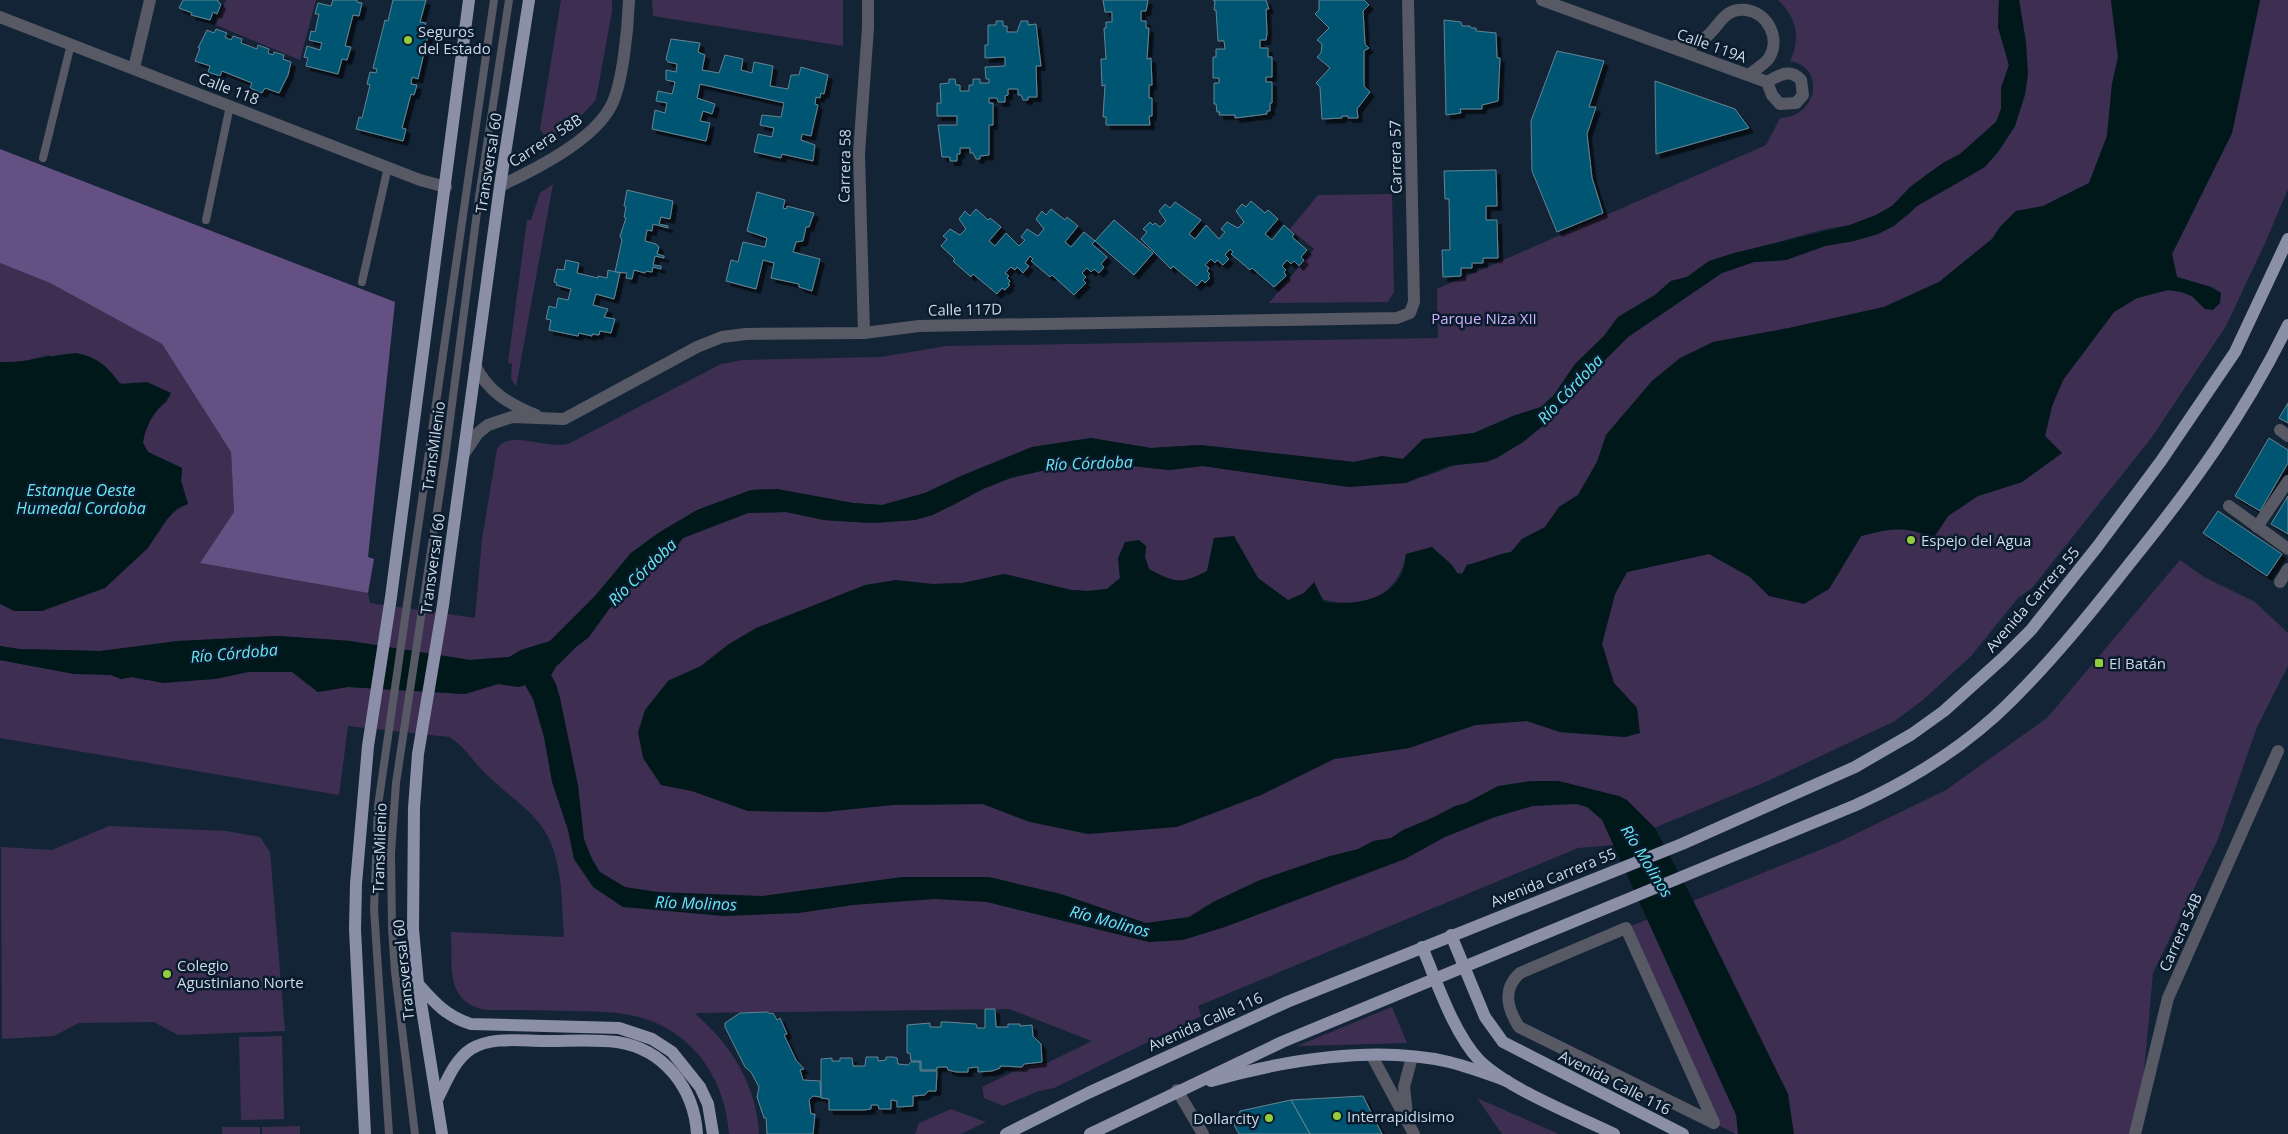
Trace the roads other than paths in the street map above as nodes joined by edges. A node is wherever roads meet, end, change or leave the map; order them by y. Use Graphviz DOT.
graph roads {
  1 [pos="150,0"];
  2 [pos="469,0"];
  3 [pos="494,0"];
  4 [pos="509,0"];
  5 [pos="529,0"];
  6 [pos="628,0"];
  7 [pos="868,0"];
  8 [pos="1408,0"];
  9 [pos="1542,0"];
  10 [pos="0,17"];
  11 [pos="71,44"];
  12 [pos="1665,45"];
  13 [pos="134,68"];
  14 [pos="1748,75"];
  15 [pos="1767,82"];
  16 [pos="230,106"];
  17 [pos="43,158"];
  18 [pos="388,167"];
  19 [pos="500,186"];
  20 [pos="446,187"];
  21 [pos="206,220"];
  22 [pos="2288,239"];
  23 [pos="362,282"];
  24 [pos="1410,313"];
  25 [pos="2288,325"];
  26 [pos="864,333"];
  27 [pos="475,366"];
  28 [pos="540,417"];
  29 [pos="464,454"];
  30 [pos="2288,481"];
  31 [pos="2229,506"];
  32 [pos="2257,527"];
  33 [pos="2288,549"];
  34 [pos="2288,569"];
  35 [pos="2280,582"];
  36 [pos="2278,751"];
  37 [pos="1626,928"];
  38 [pos="1451,935"];
  39 [pos="1422,947"];
  40 [pos="1464,966"];
  41 [pos="1436,978"];
  42 [pos="418,984"];
  43 [pos="1372,1056"];
  44 [pos="1412,1057"];
  45 [pos="1507,1081"];
  46 [pos="1177,1090"];
  47 [pos="438,1100"];
  48 [pos="1411,1129"];
  49 [pos="365,1134"];
  50 [pos="389,1134"];
  51 [pos="415,1134"];
  52 [pos="442,1134"];
  53 [pos="698,1134"];
  54 [pos="713,1134"];
  55 [pos="1006,1134"];
  56 [pos="1090,1134"];
  57 [pos="1203,1134"];
  58 [pos="1614,1134"];
  59 [pos="1683,1134"];
  60 [pos="2135,1134"];
  1 -- 13 [label="street"];
  2 -- 20 [label="main road"];
  3 -- 50 [label="lane, TransMilenio"];
  4 -- 51 [label="lane, TransMilenio"];
  5 -- 19 [label="main road, Transversal 60"];
  6 -- 19 [label="street, Carrera 58B"];
  7 -- 26 [label="street, Carrera 58"];
  8 -- 24 [label="street, Carrera 57"];
  9 -- 12 [label="street, Calle 119A"];
  10 -- 11 [label="street, Calle 118"];
  11 -- 13 [label="street, Calle 118"];
  11 -- 17 [label="lane"];
  12 -- 14 [label="street, Calle 119A"];
  12 -- 14 [label="street, Calle 119A"];
  13 -- 16 [label="street, Calle 118"];
  14 -- 15 [label="street, Calle 119A"];
  16 -- 18 [label="street, Calle 118"];
  16 -- 21 [label="lane"];
  18 -- 20 [label="street, Calle 118"];
  18 -- 23 [label="lane"];
  19 -- 27 [label="main road, Transversal 60"];
  20 -- 49 [label="main road"];
  22 -- 38 [label="main road, Avenida Carrera 55"];
  24 -- 26 [label="street, Calle 117D"];
  25 -- 40 [label="main road"];
  26 -- 28 [label="street, Calle 117D"];
  27 -- 28 [label="street, Calle 117D"];
  27 -- 29 [label="main road, Transversal 60"];
  28 -- 29 [label="street, Calle 117D"];
  29 -- 42 [label="main road, Transversal 60"];
  30 -- 32 [label="street"];
  31 -- 32 [label="street"];
  32 -- 33 [label="street"];
  34 -- 35 [label="street"];
  36 -- 60 [label="street, Carrera 54B"];
  37 -- 37 [label="street"];
  38 -- 39 [label="main road, Avenida Calle 116"];
  38 -- 40 [label="main road, Avenida Calle 116"];
  39 -- 41 [label="main road"];
  39 -- 55 [label="main road, Avenida Calle 116"];
  40 -- 41 [label="main road"];
  40 -- 59 [label="main road, Avenida Calle 116"];
  41 -- 45 [label="main road"];
  41 -- 46 [label="main road"];
  42 -- 47 [label="main road, Transversal 60"];
  42 -- 54 [label="main road"];
  43 -- 44 [label="main road"];
  43 -- 46 [label="main road"];
  43 -- 48 [label="street"];
  44 -- 45 [label="main road"];
  44 -- 48 [label="street"];
  45 -- 58 [label="main road"];
  46 -- 56 [label="main road"];
  46 -- 57 [label="street"];
  47 -- 52 [label="main road, Transversal 60"];
  47 -- 53 [label="main road"];
}
